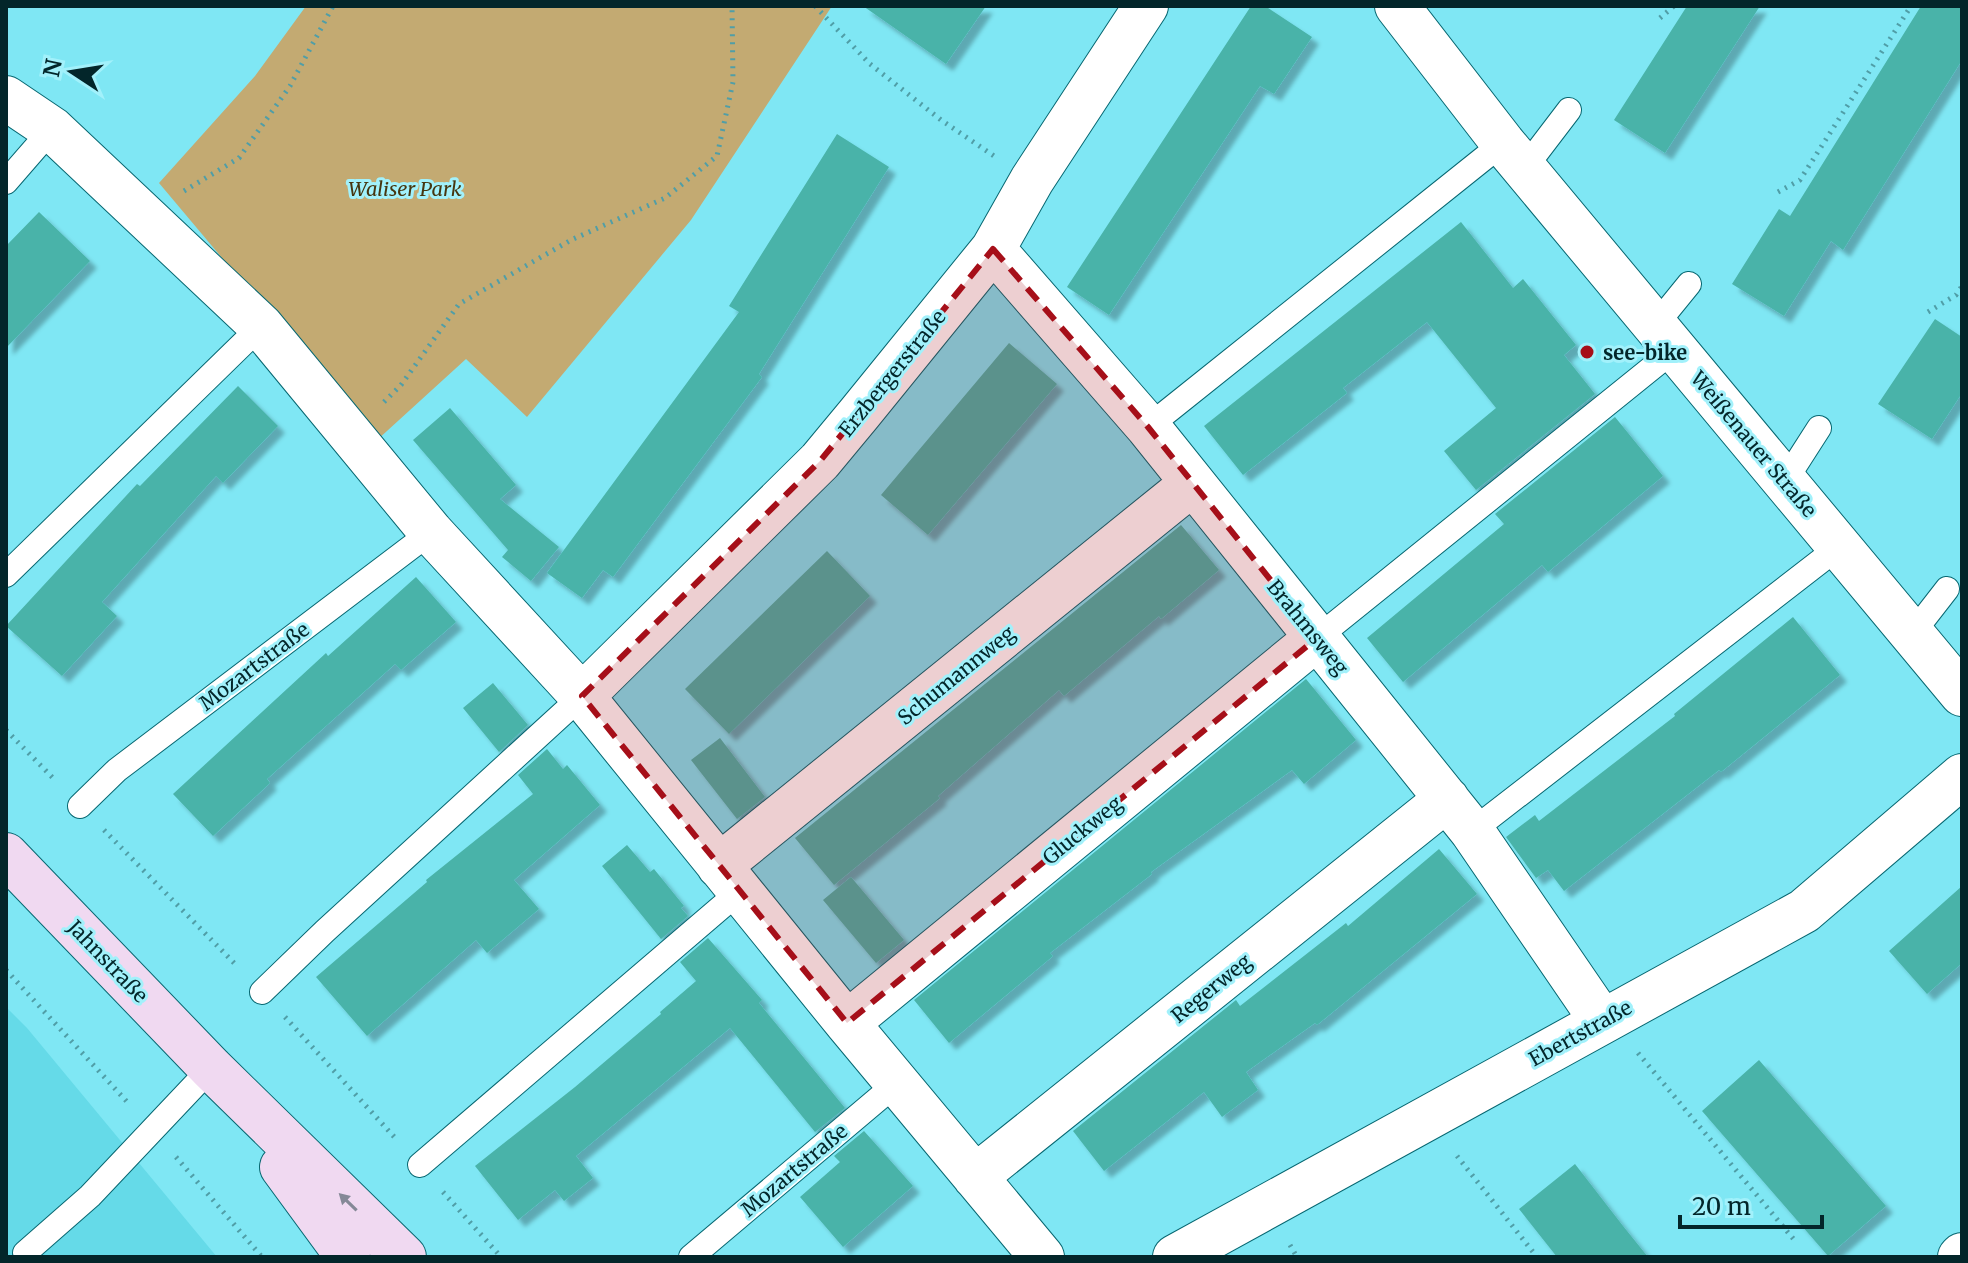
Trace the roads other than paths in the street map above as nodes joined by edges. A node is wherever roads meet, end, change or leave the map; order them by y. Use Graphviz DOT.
graph roads {
  1 [pos="1146,6"];
  2 [pos="1404,9"];
  3 [pos="6,98"];
  4 [pos="1569,110"];
  5 [pos="52,129"];
  6 [pos="1513,156"];
  7 [pos="6,182"];
  8 [pos="993,249"];
  9 [pos="1689,284"];
  10 [pos="261,326"];
  11 [pos="1664,339"];
  12 [pos="1148,427"];
  13 [pos="1819,428"];
  14 [pos="1785,481"];
  15 [pos="1193,483"];
  16 [pos="431,532"];
  17 [pos="1840,546"];
  18 [pos="6,575"];
  19 [pos="1947,589"];
  20 [pos="1912,634"];
  21 [pos="1317,638"];
  22 [pos="1962,694"];
  23 [pos="582,696"];
  24 [pos="1962,776"];
  25 [pos="80,806"];
  26 [pos="1459,815"];
  27 [pos="6,855"];
  28 [pos="730,879"];
  29 [pos="262,992"];
  30 [pos="1606,1019"];
  31 [pos="847,1023"];
  32 [pos="211,1068"];
  33 [pos="897,1083"];
  34 [pos="420,1165"];
  35 [pos="975,1177"];
  36 [pos="25,1253"];
  37 [pos="348,1257"];
  38 [pos="404,1257"];
  39 [pos="691,1257"];
  40 [pos="1042,1257"];
  41 [pos="1175,1257"];
  1 -- 8 [label="street, Erzbergerstraße"];
  2 -- 6 [label="street, Weißenauer Straße"];
  3 -- 5 [label="street"];
  4 -- 6 [label="lane"];
  5 -- 7 [label="lane"];
  5 -- 10 [label="street"];
  6 -- 11 [label="street, Weißenauer Straße"];
  6 -- 12 [label="lane"];
  8 -- 12 [label="street, Brahmsweg"];
  8 -- 23 [label="street, Erzbergerstraße"];
  9 -- 11 [label="lane"];
  10 -- 16 [label="street"];
  10 -- 18 [label="lane"];
  11 -- 14 [label="street, Weißenauer Straße"];
  11 -- 21 [label="lane"];
  12 -- 15 [label="street, Brahmsweg"];
  13 -- 14 [label="lane"];
  14 -- 17 [label="street, Weißenauer Straße"];
  15 -- 21 [label="street, Brahmsweg"];
  15 -- 28 [label="street, Schumannweg"];
  16 -- 23 [label="street"];
  16 -- 25 [label="lane, Mozartstraße"];
  17 -- 20 [label="street, Weißenauer Straße"];
  17 -- 26 [label="lane"];
  19 -- 20 [label="lane"];
  20 -- 22 [label="street, Weißenauer Straße"];
  21 -- 26 [label="street, Brahmsweg"];
  21 -- 31 [label="street, Gluckweg"];
  23 -- 28 [label="street"];
  23 -- 29 [label="lane"];
  24 -- 30 [label="street, Ebertstraße"];
  26 -- 30 [label="street, Brahmsweg"];
  26 -- 35 [label="street, Regerweg"];
  27 -- 32 [label="main road, Jahnstraße"];
  28 -- 31 [label="street"];
  28 -- 34 [label="lane"];
  30 -- 41 [label="street, Ebertstraße"];
  31 -- 33 [label="street"];
  32 -- 36 [label="lane"];
  32 -- 37 [label="main road, Jahnstraße"];
  38 -- 32 [label="main road, Jahnstraße, one-way"];
  33 -- 35 [label="street"];
  33 -- 39 [label="lane, Mozartstraße"];
  35 -- 40 [label="street"];
}
